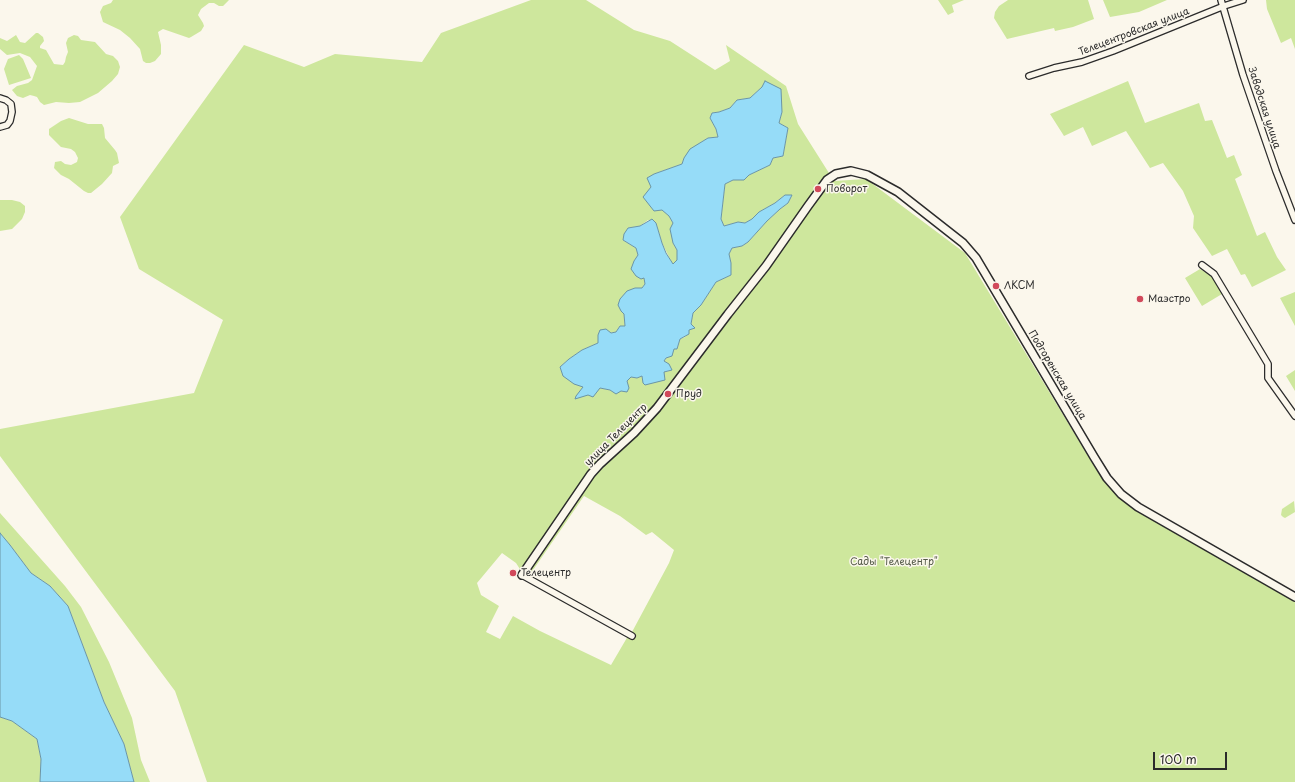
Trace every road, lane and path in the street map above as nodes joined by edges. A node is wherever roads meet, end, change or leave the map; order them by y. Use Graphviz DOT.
graph roads {
  1 [pos="1221,0"];
  2 [pos="1243,0"];
  3 [pos="1224,6"];
  4 [pos="1029,76"];
  5 [pos="0,98"];
  6 [pos="0,127"];
  7 [pos="818,193"];
  8 [pos="1295,220"];
  9 [pos="1202,265"];
  10 [pos="1295,416"];
  11 [pos="522,575"];
  12 [pos="1295,597"];
  13 [pos="632,636"];
  1 -- 3 [label="street, Заводская улица"];
  2 -- 3 [label="street, Телецентровская улица"];
  3 -- 4 [label="street, Телецентровская улица"];
  3 -- 8 [label="street, Заводская улица"];
  5 -- 6 [label="street"];
  7 -- 11 [label="street, улица Телецентр"];
  7 -- 12 [label="street, Подгоренская улица"];
  9 -- 10 [label="street"];
  11 -- 13 [label="street, улица Телецентр"];
}
